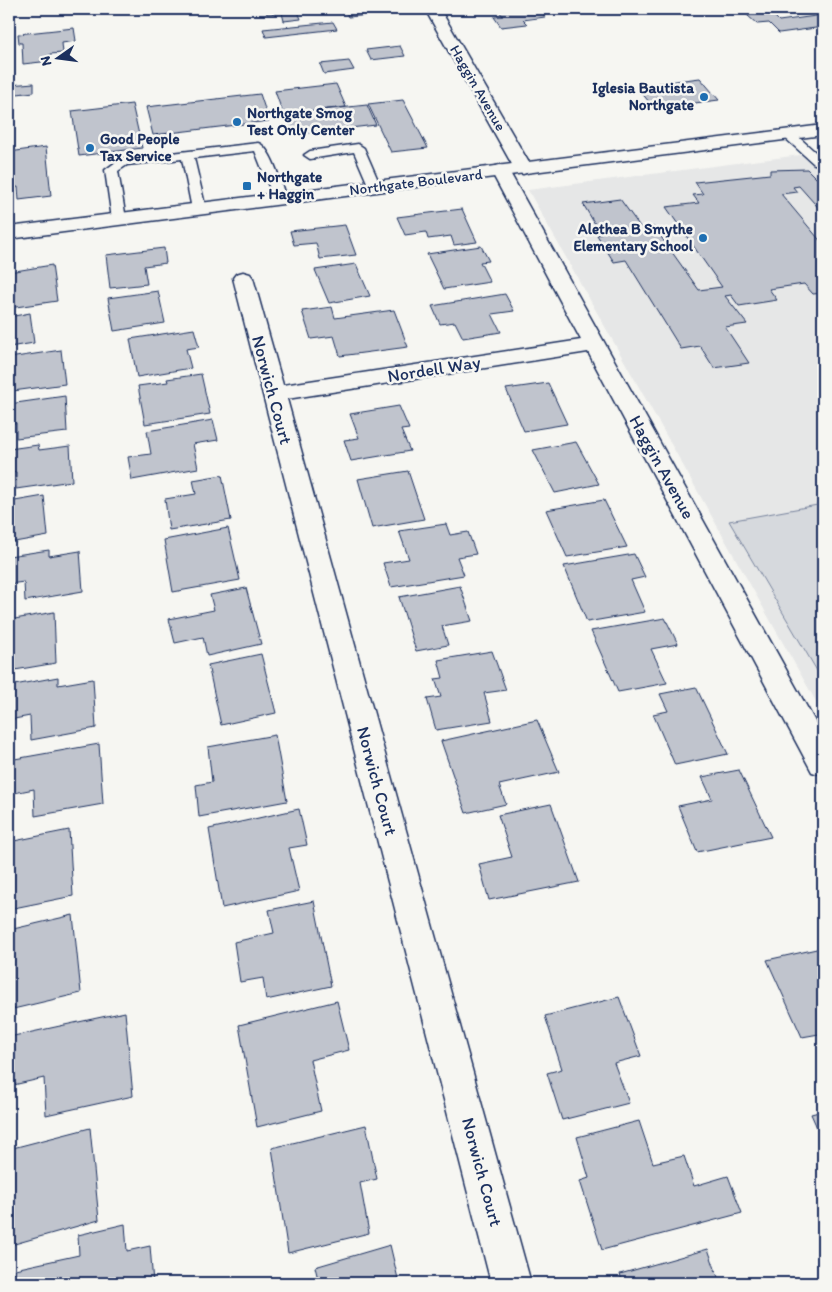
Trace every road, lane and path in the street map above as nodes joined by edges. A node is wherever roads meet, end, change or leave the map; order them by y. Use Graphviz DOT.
graph roads {
  1 [pos="432,9"];
  2 [pos="823,130"];
  3 [pos="788,134"];
  4 [pos="187,154"];
  5 [pos="310,155"];
  6 [pos="818,161"];
  7 [pos="512,170"];
  8 [pos="375,187"];
  9 [pos="280,199"];
  10 [pos="199,209"];
  11 [pos="119,219"];
  12 [pos="9,234"];
  13 [pos="243,278"];
  14 [pos="594,344"];
  15 [pos="273,394"];
  16 [pos="823,763"];
  17 [pos="512,1283"];
  1 -- 7 [label="street, Haggin Avenue"];
  2 -- 3 [label="street, Northgate Boulevard"];
  3 -- 6 [label="lane"];
  3 -- 7 [label="street, Northgate Boulevard"];
  4 -- 9 [label="lane"];
  4 -- 10 [label="lane"];
  4 -- 11 [label="lane"];
  5 -- 8 [label="lane"];
  7 -- 8 [label="street, Northgate Boulevard"];
  7 -- 14 [label="street, Haggin Avenue"];
  8 -- 9 [label="street, Northgate Boulevard"];
  9 -- 10 [label="street, Northgate Boulevard"];
  10 -- 11 [label="street, Northgate Boulevard"];
  11 -- 12 [label="street, Northgate Boulevard"];
  13 -- 15 [label="street, Norwich Court"];
  14 -- 15 [label="street, Nordell Way"];
  14 -- 16 [label="street, Haggin Avenue"];
  15 -- 17 [label="street, Norwich Court"];
}
